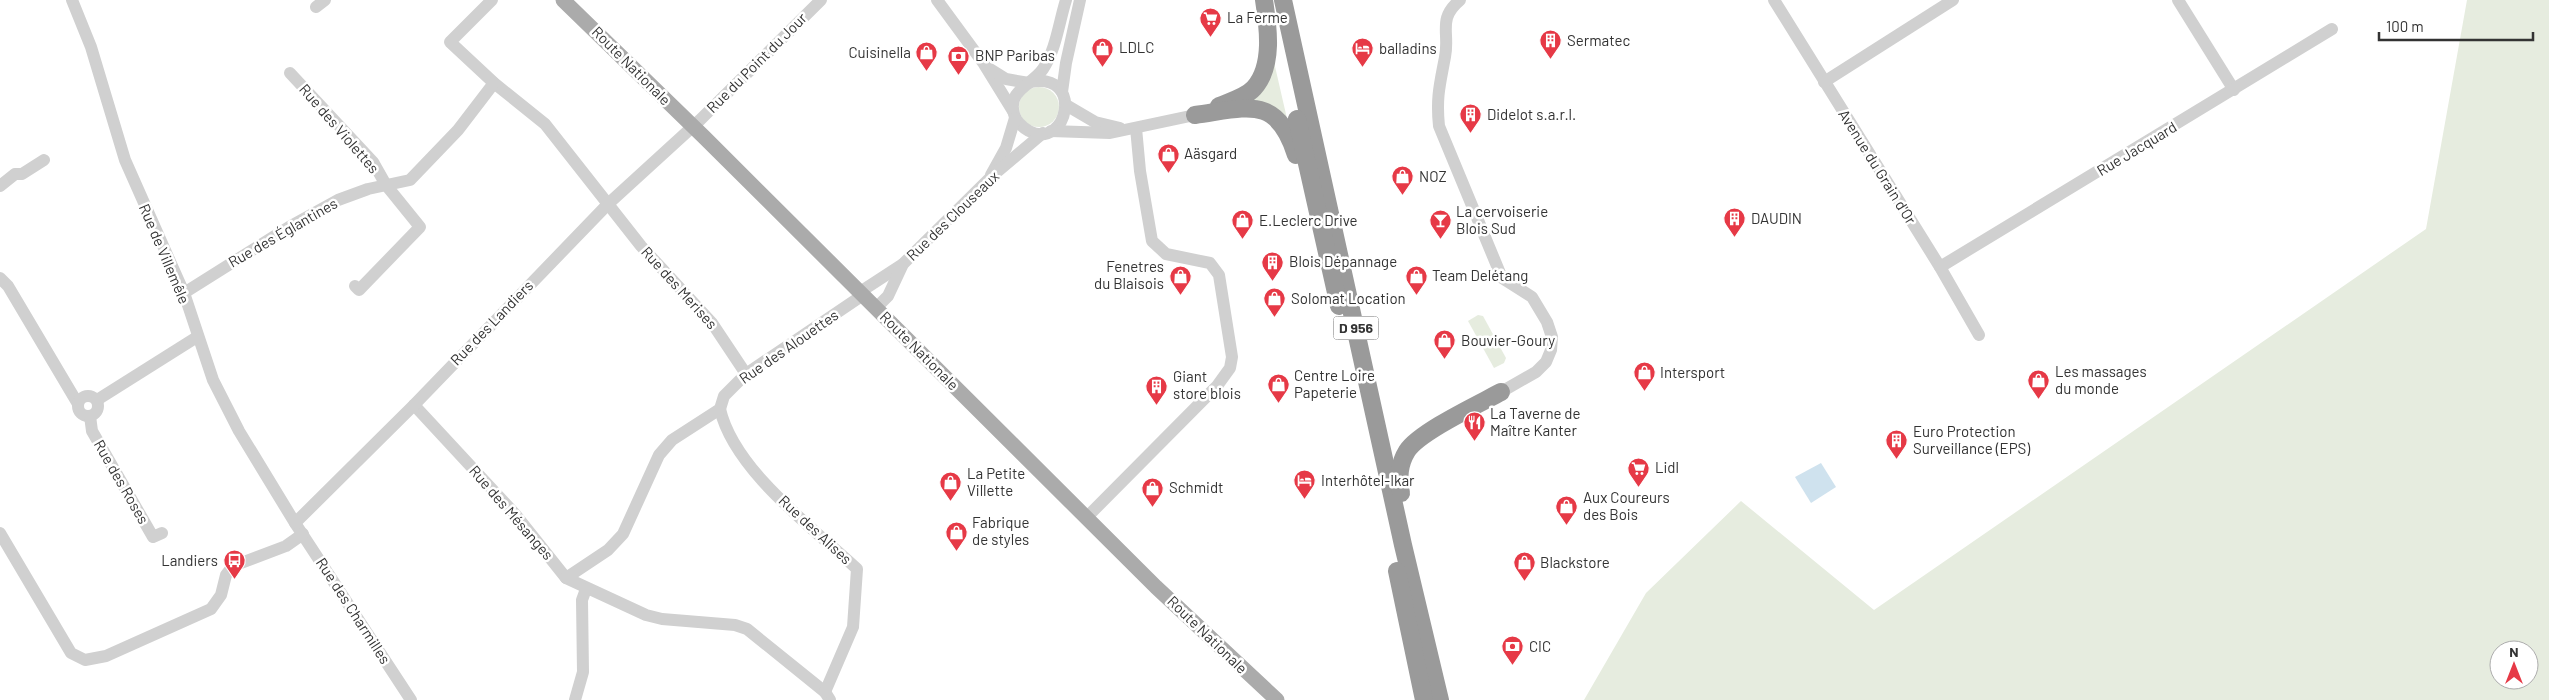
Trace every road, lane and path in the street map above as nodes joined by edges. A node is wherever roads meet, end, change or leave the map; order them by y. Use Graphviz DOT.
graph roads {
  1 [pos="72,0"];
  2 [pos="492,0"];
  3 [pos="563,0"];
  4 [pos="821,0"];
  5 [pos="937,0"];
  6 [pos="1066,0"];
  7 [pos="1080,0"];
  8 [pos="1264,0"];
  9 [pos="1271,0"];
  10 [pos="1284,0"];
  11 [pos="1460,0"];
  12 [pos="1774,0"];
  13 [pos="1953,0"];
  14 [pos="2178,0"];
  15 [pos="2332,29"];
  16 [pos="984,64"];
  17 [pos="290,73"];
  18 [pos="1030,82"];
  19 [pos="1824,82"];
  20 [pos="494,83"];
  21 [pos="2234,90"];
  22 [pos="1062,92"];
  23 [pos="1066,105"];
  24 [pos="1014,114"];
  25 [pos="1195,115"];
  26 [pos="693,126"];
  27 [pos="1131,129"];
  28 [pos="1047,132"];
  29 [pos="44,160"];
  30 [pos="990,177"];
  31 [pos="386,185"];
  32 [pos="0,186"];
  33 [pos="1314,199"];
  34 [pos="608,204"];
  35 [pos="903,264"];
  36 [pos="1940,268"];
  37 [pos="0,278"];
  38 [pos="355,286"];
  39 [pos="184,293"];
  40 [pos="862,294"];
  41 [pos="876,308"];
  42 [pos="1979,335"];
  43 [pos="196,337"];
  44 [pos="746,374"];
  45 [pos="1502,392"];
  46 [pos="97,400"];
  47 [pos="78,404"];
  48 [pos="414,405"];
  49 [pos="720,409"];
  50 [pos="90,416"];
  51 [pos="1087,517"];
  52 [pos="296,523"];
  53 [pos="0,533"];
  54 [pos="162,534"];
  55 [pos="303,534"];
  56 [pos="1404,544"];
  57 [pos="566,578"];
  58 [pos="586,589"];
  59 [pos="827,696"];
  60 [pos="411,700"];
  61 [pos="575,700"];
  62 [pos="1276,700"];
  63 [pos="1424,700"];
  64 [pos="1440,700"];
  1 -- 39 [label="street, Rue de Villemêle"];
  2 -- 20 [label="street, Rue des Merises"];
  3 -- 26 [label="main road, Route Nationale"];
  4 -- 26 [label="street, Rue du Point du Jour"];
  5 -- 16 [label="street"];
  6 -- 18 [label="street"];
  7 -- 22 [label="street"];
  8 -- 25 [label="highway"];
  9 -- 33 [label="highway, D 956"];
  10 -- 56 [label="highway, D 956"];
  11 -- 45 [label="street"];
  12 -- 19 [label="street, Avenue du Grain d'Or"];
  13 -- 19 [label="street"];
  14 -- 21 [label="street"];
  15 -- 21 [label="street, Rue Jacquard"];
  16 -- 18 [label="street"];
  16 -- 24 [label="street"];
  17 -- 31 [label="street, Rue des Violettes"];
  18 -- 22 [label="street"];
  18 -- 24 [label="street"];
  19 -- 36 [label="street, Avenue du Grain d'Or"];
  20 -- 31 [label="street, Rue des Églantines"];
  20 -- 34 [label="street, Rue des Merises"];
  21 -- 36 [label="street, Rue Jacquard"];
  22 -- 23 [label="street"];
  23 -- 27 [label="street"];
  23 -- 28 [label="street"];
  24 -- 28 [label="street"];
  24 -- 30 [label="street"];
  25 -- 27 [label="street"];
  25 -- 33 [label="highway, D 956"];
  26 -- 34 [label="street, Rue des Landiers"];
  26 -- 40 [label="main road, Route Nationale"];
  27 -- 28 [label="street"];
  27 -- 51 [label="street"];
  28 -- 30 [label="street, Rue des Clouseaux"];
  29 -- 32 [label="street"];
  30 -- 35 [label="street, Rue des Clouseaux"];
  31 -- 38 [label="street, Rue des Violettes"];
  31 -- 39 [label="street, Rue des Églantines"];
  33 -- 63 [label="highway, D 956"];
  34 -- 44 [label="street, Rue des Merises"];
  34 -- 48 [label="street, Rue des Landiers"];
  35 -- 40 [label="street, Rue des Alouettes"];
  35 -- 41 [label="street, Rue des Clouseaux"];
  36 -- 42 [label="street, Avenue du Grain d'Or"];
  37 -- 47 [label="street"];
  39 -- 43 [label="street, Rue de Villemêle"];
  40 -- 41 [label="main road, Route Nationale"];
  40 -- 44 [label="street, Rue des Alouettes"];
  41 -- 51 [label="main road, Route Nationale"];
  43 -- 46 [label="street"];
  43 -- 52 [label="street, Rue de Villemêle"];
  44 -- 49 [label="street, Rue des Alouettes"];
  45 -- 56 [label="highway"];
  46 -- 47 [label="street"];
  46 -- 50 [label="street"];
  47 -- 50 [label="street"];
  48 -- 52 [label="street, Rue des Landiers"];
  48 -- 57 [label="street, Rue des Mésanges"];
  49 -- 57 [label="street"];
  49 -- 59 [label="street, Rue des Alises"];
  50 -- 54 [label="street, Rue des Roses"];
  51 -- 62 [label="main road, Route Nationale"];
  52 -- 55 [label="street, Rue des Charmilles"];
  53 -- 55 [label="street"];
  55 -- 60 [label="street, Rue des Charmilles"];
  56 -- 64 [label="highway, D 956"];
  57 -- 58 [label="street, Rue des Mésanges"];
  58 -- 59 [label="street, Rue des Mésanges"];
  58 -- 61 [label="street"];
}
